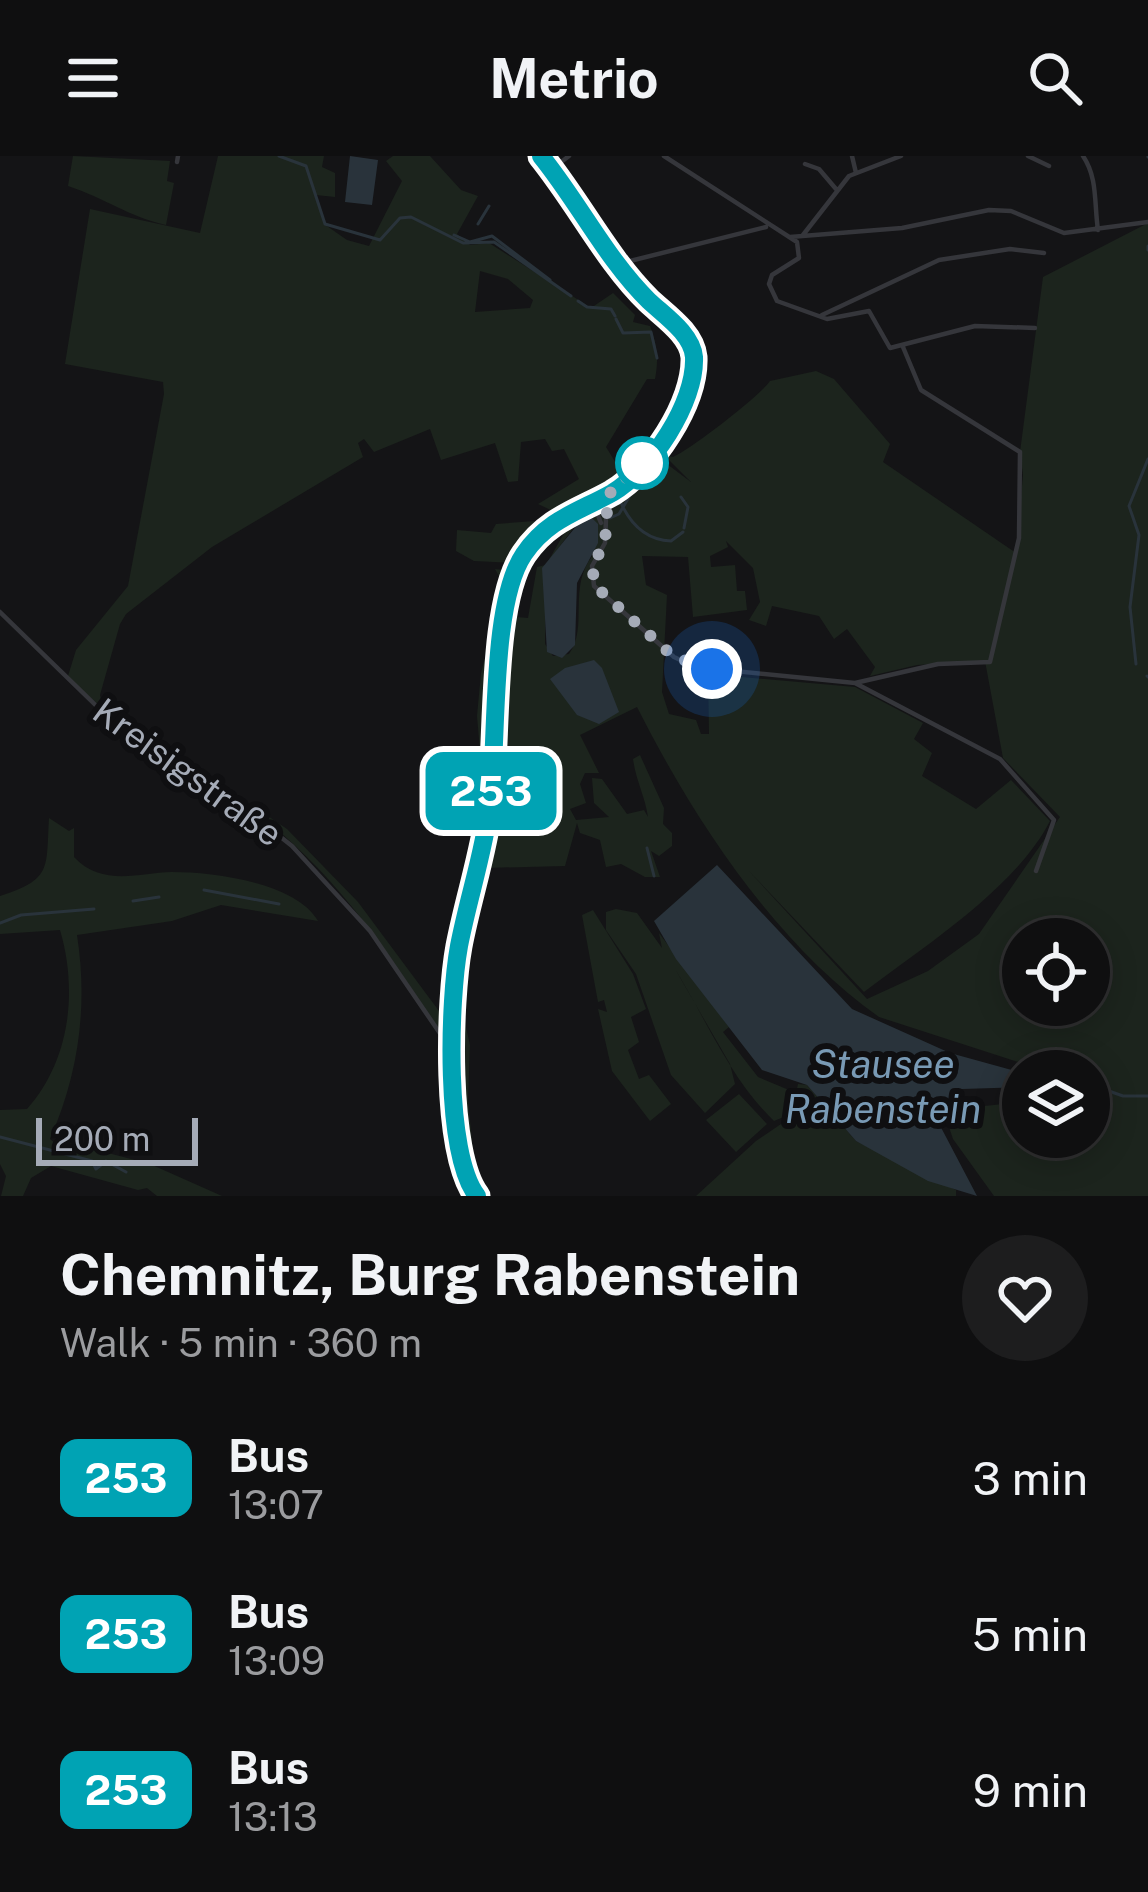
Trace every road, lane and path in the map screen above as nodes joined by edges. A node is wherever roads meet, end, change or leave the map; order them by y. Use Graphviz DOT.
graph roads {
  1 [pos="542,156"];
  2 [pos="568,156"];
  3 [pos="664,156"];
  4 [pos="852,156"];
  5 [pos="901,156"];
  6 [pos="1028,156"];
  7 [pos="1083,156"];
  8 [pos="806,164"];
  9 [pos="1049,166"];
  10 [pos="552,170"];
  11 [pos="856,172"];
  12 [pos="836,189"];
  13 [pos="1148,222"];
  14 [pos="766,227"];
  15 [pos="1098,230"];
  16 [pos="802,235"];
  17 [pos="790,237"];
  18 [pos="1044,253"];
  19 [pos="618,264"];
  20 [pos="822,316"];
  21 [pos="1035,328"];
  22 [pos="903,347"];
  23 [pos="608,495"];
  24 [pos="566,513"];
  25 [pos="603,528"];
  26 [pos="0,612"];
  27 [pos="855,683"];
  28 [pos="1036,871"];
  29 [pos="455,1051"];
  30 [pos="477,1196"];
  1 -- 10 [label="main road"];
  2 -- 10 [label="street"];
  3 -- 14 [label="street"];
  4 -- 11 [label="street"];
  5 -- 11 [label="street"];
  6 -- 9 [label="street"];
  7 -- 15 [label="street"];
  8 -- 12 [label="street"];
  10 -- 19 [label="main road"];
  11 -- 12 [label="street"];
  12 -- 16 [label="street"];
  13 -- 15 [label="street"];
  14 -- 17 [label="street"];
  14 -- 19 [label="street"];
  15 -- 16 [label="street"];
  16 -- 17 [label="street"];
  17 -- 20 [label="street"];
  18 -- 20 [label="street"];
  19 -- 23 [label="main road"];
  20 -- 22 [label="street"];
  21 -- 22 [label="street"];
  22 -- 27 [label="street"];
  23 -- 24 [label="main road"];
  23 -- 25 [label="street"];
  24 -- 25 [label="street"];
  24 -- 29 [label="main road"];
  25 -- 27 [label="street"];
  26 -- 29 [label="street, Kreisigstraße"];
  27 -- 28 [label="street"];
  29 -- 30 [label="main road"];
}
